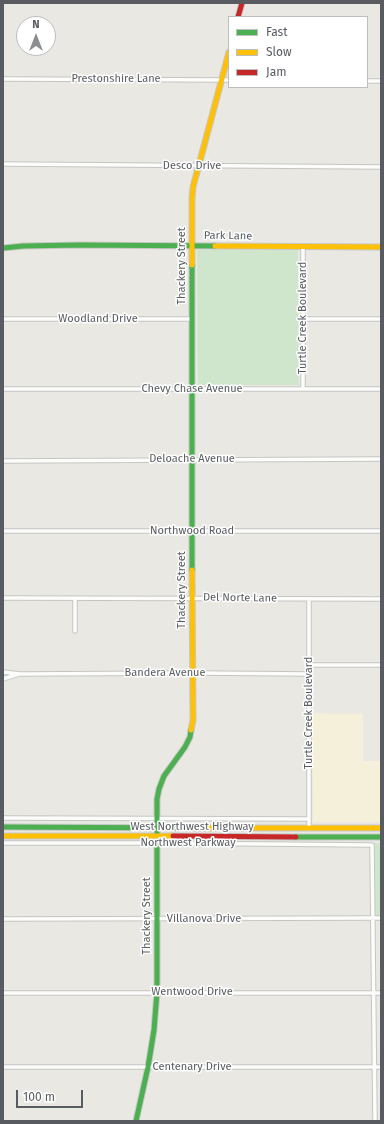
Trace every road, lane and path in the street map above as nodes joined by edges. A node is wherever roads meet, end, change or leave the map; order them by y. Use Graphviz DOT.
graph roads {
  1 [pos="242,3"];
  2 [pos="238,16"];
  3 [pos="228,56"];
  4 [pos="3,79"];
  5 [pos="222,80"];
  6 [pos="228,80"];
  7 [pos="368,81"];
  8 [pos="381,81"];
  9 [pos="3,164"];
  10 [pos="199,166"];
  11 [pos="381,167"];
  12 [pos="192,245"];
  13 [pos="303,246"];
  14 [pos="381,247"];
  15 [pos="3,248"];
  16 [pos="3,319"];
  17 [pos="192,319"];
  18 [pos="302,319"];
  19 [pos="381,319"];
  20 [pos="3,389"];
  21 [pos="192,389"];
  22 [pos="303,389"];
  23 [pos="381,389"];
  24 [pos="193,459"];
  25 [pos="381,459"];
  26 [pos="3,461"];
  27 [pos="3,531"];
  28 [pos="192,531"];
  29 [pos="381,531"];
  30 [pos="3,598"];
  31 [pos="75,598"];
  32 [pos="192,598"];
  33 [pos="309,599"];
  34 [pos="381,599"];
  35 [pos="75,631"];
  36 [pos="309,665"];
  37 [pos="381,665"];
  38 [pos="3,672"];
  39 [pos="192,673"];
  40 [pos="20,674"];
  41 [pos="309,674"];
  42 [pos="3,679"];
  43 [pos="3,818"];
  44 [pos="156,818"];
  45 [pos="309,819"];
  46 [pos="3,827"];
  47 [pos="309,827"];
  48 [pos="156,828"];
  49 [pos="381,828"];
  50 [pos="3,836"];
  51 [pos="156,836"];
  52 [pos="309,837"];
  53 [pos="381,837"];
  54 [pos="3,843"];
  55 [pos="156,843"];
  56 [pos="373,918"];
  57 [pos="381,918"];
  58 [pos="3,919"];
  59 [pos="157,919"];
  60 [pos="3,992"];
  61 [pos="157,992"];
  62 [pos="374,992"];
  63 [pos="381,992"];
  64 [pos="3,1067"];
  65 [pos="148,1067"];
  66 [pos="374,1067"];
  67 [pos="381,1067"];
  68 [pos="136,1121"];
  69 [pos="375,1121"];
  1 -- 2 [label="street"];
  3 -- 5 [label="street, Thackery Street"];
  4 -- 5 [label="street, Prestonshire Lane"];
  5 -- 6 [label="street, Prestonshire Lane"];
  5 -- 10 [label="street, Thackery Street"];
  7 -- 8 [label="street"];
  9 -- 10 [label="street, Desco Drive"];
  10 -- 11 [label="street, Desco Drive"];
  10 -- 12 [label="street, Thackery Street"];
  12 -- 13 [label="street, Park Lane"];
  12 -- 15 [label="street, Park Lane"];
  12 -- 17 [label="street, Thackery Street"];
  13 -- 14 [label="street, Park Lane"];
  13 -- 18 [label="street, Turtle Creek Boulevard"];
  16 -- 17 [label="street, Woodland Drive"];
  17 -- 21 [label="street, Thackery Street"];
  18 -- 19 [label="street"];
  18 -- 22 [label="street, Turtle Creek Boulevard"];
  20 -- 21 [label="street, Chevy Chase Avenue"];
  21 -- 22 [label="street, Chevy Chase Avenue"];
  21 -- 24 [label="street, Thackery Street"];
  22 -- 23 [label="street, Chevy Chase Avenue"];
  24 -- 25 [label="street, Deloache Avenue"];
  24 -- 26 [label="street, Deloache Avenue"];
  24 -- 28 [label="street, Thackery Street"];
  27 -- 28 [label="street, Northwood Road"];
  28 -- 29 [label="street, Northwood Road"];
  28 -- 32 [label="street, Thackery Street"];
  30 -- 31 [label="street, Del Norte Lane"];
  31 -- 32 [label="street, Del Norte Lane"];
  31 -- 35 [label="street"];
  32 -- 33 [label="street, Del Norte Lane"];
  32 -- 39 [label="street, Thackery Street"];
  33 -- 34 [label="street, Del Norte Lane"];
  33 -- 36 [label="street, Turtle Creek Boulevard"];
  36 -- 37 [label="street"];
  36 -- 41 [label="street, Turtle Creek Boulevard"];
  38 -- 40 [label="street, Bandera Avenue"];
  39 -- 40 [label="street, Bandera Avenue"];
  39 -- 41 [label="street, Bandera Avenue"];
  39 -- 44 [label="street, Thackery Street"];
  40 -- 42 [label="street, Bandera Avenue"];
  41 -- 45 [label="street, Turtle Creek Boulevard"];
  43 -- 44 [label="street"];
  44 -- 45 [label="street"];
  44 -- 48 [label="street, Thackery Street"];
  45 -- 47 [label="street, Turtle Creek Boulevard"];
  46 -- 48 [label="street, West Northwest Highway"];
  47 -- 48 [label="street, West Northwest Highway"];
  47 -- 49 [label="street, West Northwest Highway"];
  47 -- 52 [label="street"];
  48 -- 51 [label="street, Thackery Street"];
  50 -- 51 [label="street, West Northwest Highway"];
  51 -- 52 [label="street, West Northwest Highway"];
  51 -- 55 [label="street, Thackery Street"];
  52 -- 53 [label="street, West Northwest Highway"];
  54 -- 55 [label="street, Northwest Parkway"];
  55 -- 56 [label="street, Northwest Parkway"];
  55 -- 59 [label="street, Thackery Street"];
  56 -- 57 [label="street, Villanova Drive"];
  56 -- 59 [label="street, Villanova Drive"];
  56 -- 62 [label="street"];
  58 -- 59 [label="street, Villanova Drive"];
  59 -- 61 [label="street, Thackery Street"];
  60 -- 61 [label="street, Wentwood Drive"];
  61 -- 62 [label="street, Wentwood Drive"];
  61 -- 65 [label="street, Thackery Street"];
  62 -- 63 [label="street, Wentwood Drive"];
  62 -- 66 [label="street"];
  64 -- 65 [label="street, Centenary Drive"];
  65 -- 66 [label="street, Centenary Drive"];
  65 -- 68 [label="street, Thackery Street"];
  66 -- 67 [label="street, Centenary Drive"];
  66 -- 69 [label="street"];
}
